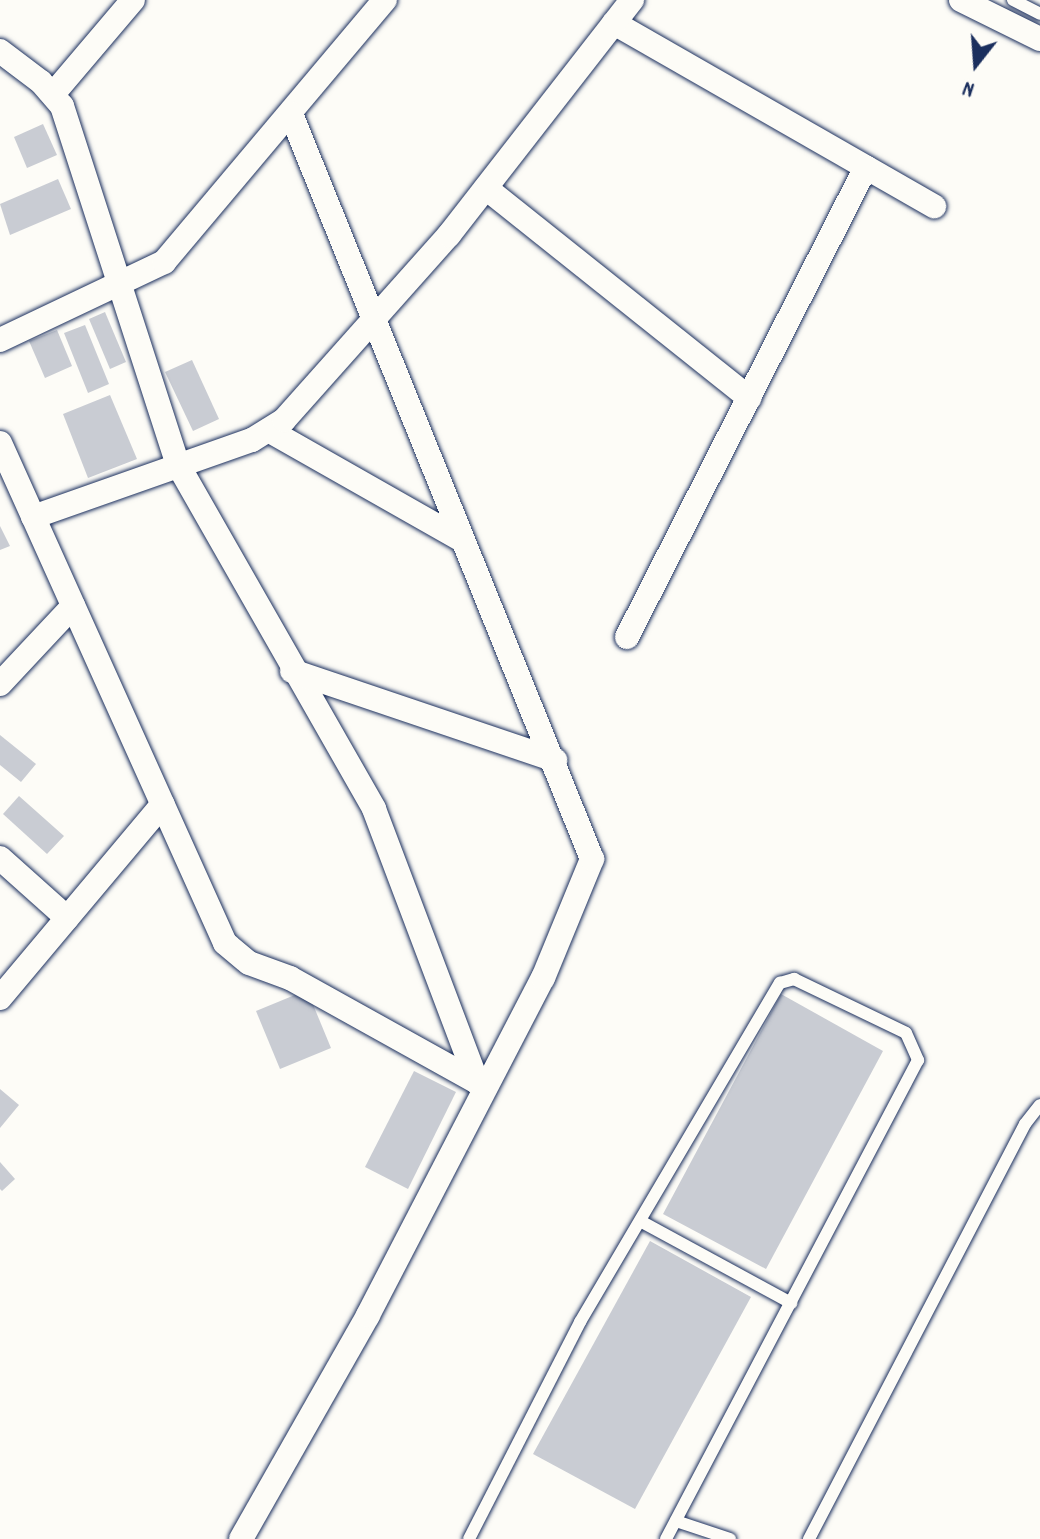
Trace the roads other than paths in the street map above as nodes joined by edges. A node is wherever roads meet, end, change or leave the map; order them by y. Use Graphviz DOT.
graph roads {
  1 [pos="133,0"];
  2 [pos="385,0"];
  3 [pos="632,0"];
  4 [pos="961,0"];
  5 [pos="1013,0"];
  6 [pos="1040,14"];
  7 [pos="614,23"];
  8 [pos="1040,39"];
  9 [pos="0,51"];
  10 [pos="54,93"];
  11 [pos="291,114"];
  12 [pos="866,167"];
  13 [pos="486,188"];
  14 [pos="934,206"];
  15 [pos="115,283"];
  16 [pos="375,324"];
  17 [pos="0,340"];
  18 [pos="749,398"];
  19 [pos="270,431"];
  20 [pos="0,443"];
  21 [pos="177,463"];
  22 [pos="6,474"];
  23 [pos="33,517"];
  24 [pos="462,540"];
  25 [pos="73,606"];
  26 [pos="627,637"];
  27 [pos="292,671"];
  28 [pos="0,684"];
  29 [pos="555,760"];
  30 [pos="163,804"];
  31 [pos="0,858"];
  32 [pos="67,918"];
  33 [pos="0,998"];
  34 [pos="481,1084"];
  35 [pos="1040,1105"];
  36 [pos="642,1222"];
  37 [pos="791,1303"];
  38 [pos="676,1521"];
  39 [pos="241,1539"];
  40 [pos="469,1539"];
  41 [pos="666,1539"];
  42 [pos="730,1539"];
  43 [pos="809,1539"];
  1 -- 10 [label="street"];
  2 -- 11 [label="street"];
  3 -- 7 [label="street"];
  4 -- 8 [label="street"];
  5 -- 6 [label="lane"];
  7 -- 12 [label="street"];
  7 -- 13 [label="street"];
  9 -- 10 [label="street"];
  10 -- 15 [label="street"];
  11 -- 15 [label="street"];
  11 -- 16 [label="street"];
  12 -- 14 [label="street"];
  12 -- 18 [label="street"];
  13 -- 16 [label="street"];
  13 -- 18 [label="street"];
  15 -- 17 [label="street"];
  15 -- 21 [label="street"];
  16 -- 19 [label="street"];
  16 -- 24 [label="street"];
  18 -- 26 [label="street"];
  19 -- 21 [label="street"];
  19 -- 24 [label="street"];
  20 -- 22 [label="street"];
  21 -- 23 [label="street"];
  21 -- 27 [label="street"];
  22 -- 23 [label="street"];
  23 -- 25 [label="street"];
  24 -- 29 [label="street"];
  25 -- 28 [label="street"];
  25 -- 30 [label="street"];
  27 -- 29 [label="street"];
  27 -- 34 [label="street"];
  29 -- 34 [label="street"];
  30 -- 32 [label="street"];
  30 -- 34 [label="street"];
  31 -- 32 [label="street"];
  32 -- 33 [label="street"];
  34 -- 39 [label="street"];
  35 -- 43 [label="lane"];
  36 -- 37 [label="lane"];
  36 -- 37 [label="lane"];
  36 -- 40 [label="lane"];
  37 -- 38 [label="lane"];
  38 -- 41 [label="lane"];
  38 -- 42 [label="lane"];
}
